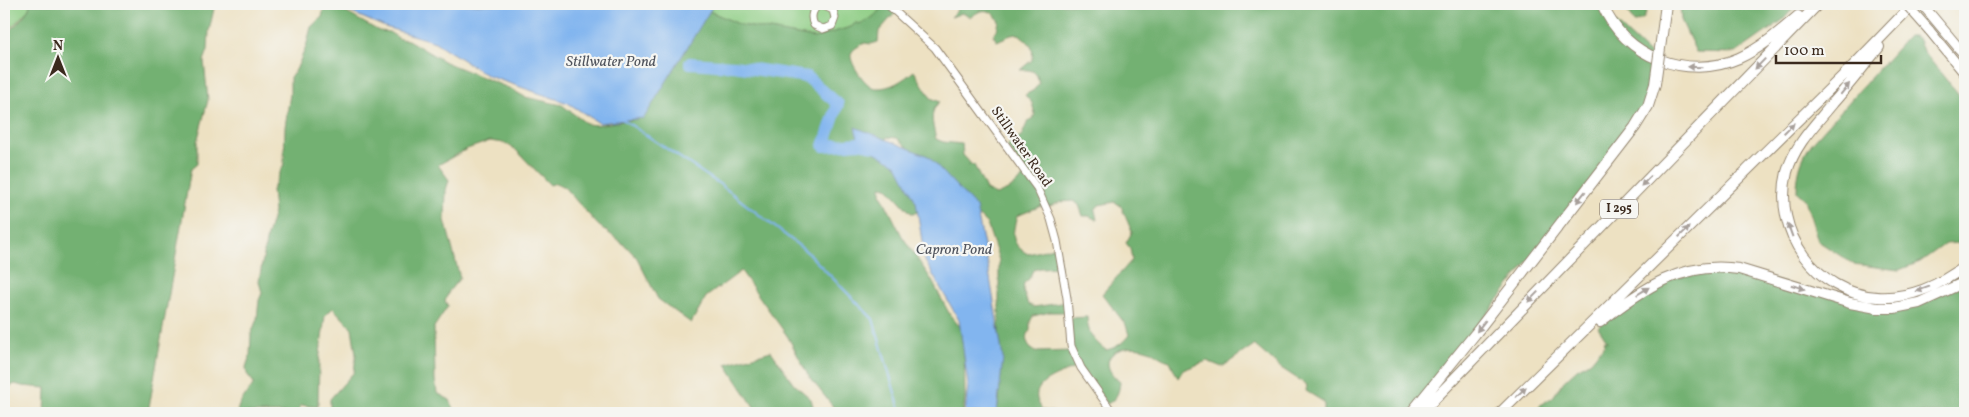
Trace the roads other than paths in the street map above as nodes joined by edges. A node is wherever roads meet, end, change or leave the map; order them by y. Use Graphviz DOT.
graph roads {
  1 [pos="887,4"];
  2 [pos="1602,4"];
  3 [pos="1666,4"];
  4 [pos="1812,4"];
  5 [pos="1818,4"];
  6 [pos="1906,4"];
  7 [pos="1914,4"];
  8 [pos="1922,4"];
  9 [pos="1963,52"];
  10 [pos="1965,74"];
  11 [pos="1965,266"];
  12 [pos="1965,282"];
  13 [pos="1562,352"];
  14 [pos="1113,413"];
  15 [pos="1411,413"];
  16 [pos="1421,413"];
  17 [pos="1500,413"];
  1 -- 14 [label="street, Stillwater Road"];
  4 -- 2 [label="highway, one-way"];
  3 -- 15 [label="highway, one-way, bridge"];
  5 -- 16 [label="highway, I 295, one-way"];
  6 -- 10 [label="main road, bridge"];
  11 -- 7 [label="highway, one-way"];
  13 -- 7 [label="highway, one-way"];
  8 -- 9 [label="main road"];
  13 -- 12 [label="highway, one-way"];
  17 -- 13 [label="highway, one-way"];
}
